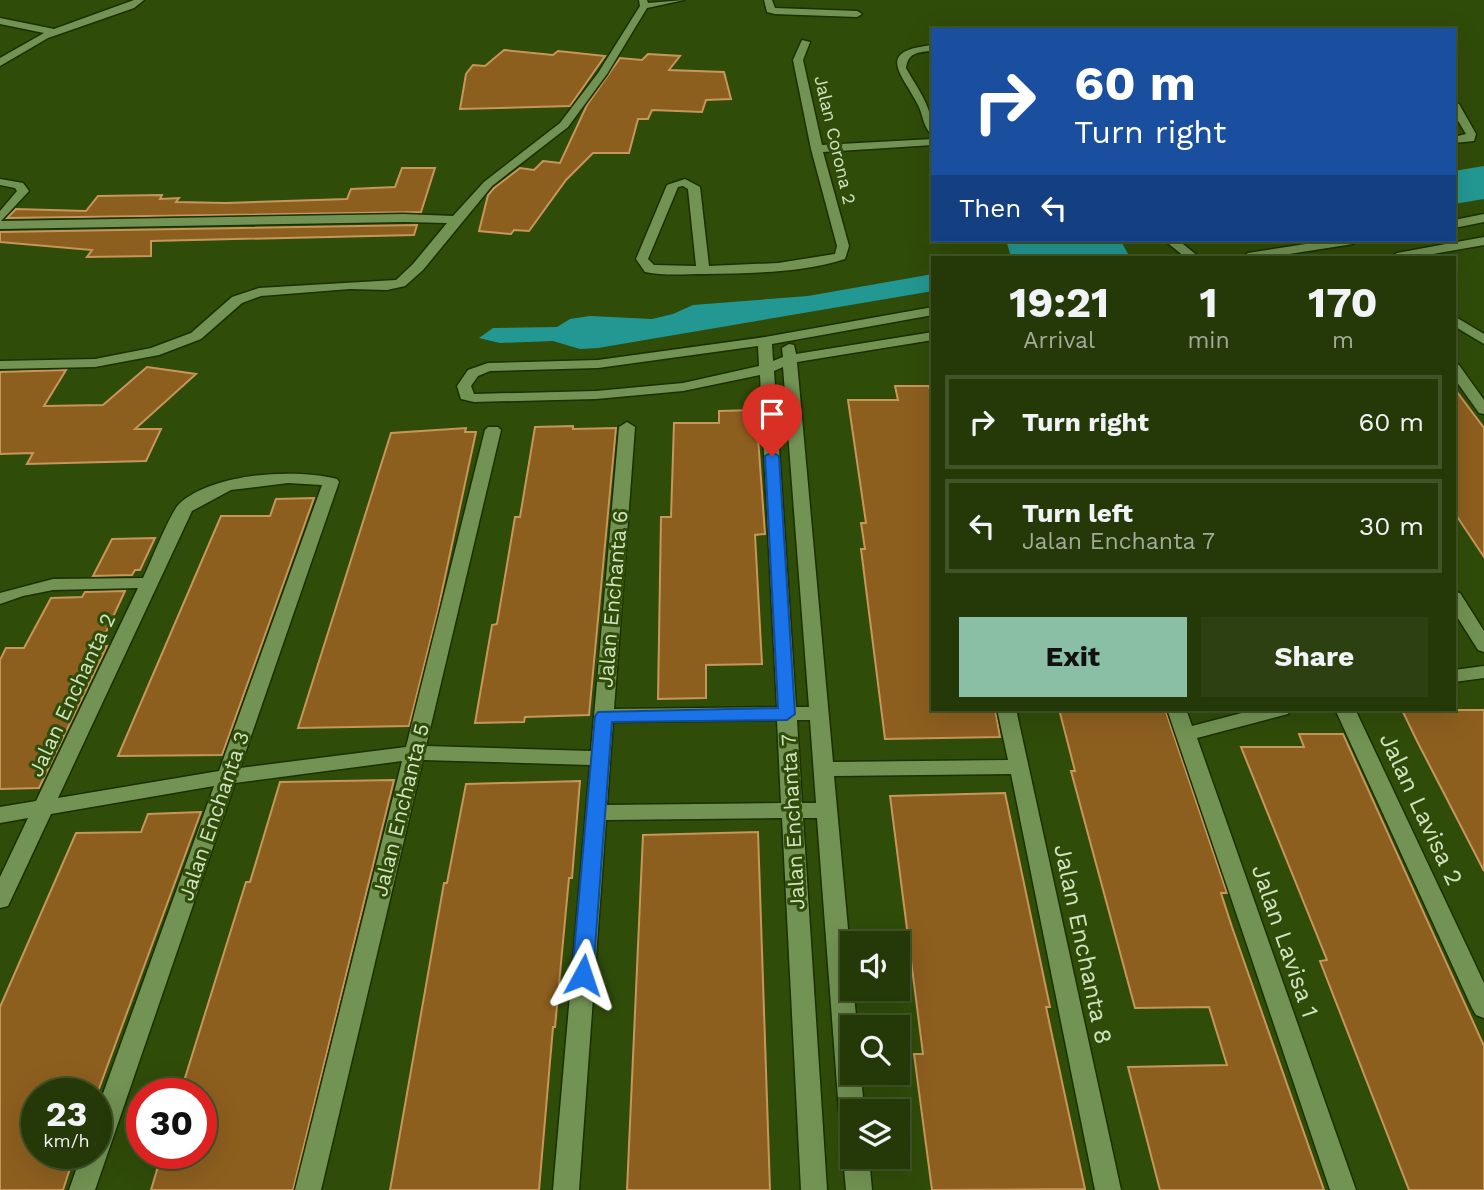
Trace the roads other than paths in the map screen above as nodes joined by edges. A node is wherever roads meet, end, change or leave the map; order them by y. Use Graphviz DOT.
graph roads {
  1 [pos="140,0"];
  2 [pos="680,0"];
  3 [pos="768,0"];
  4 [pos="643,3"];
  5 [pos="857,15"];
  6 [pos="0,21"];
  7 [pos="58,32"];
  8 [pos="805,42"];
  9 [pos="931,48"];
  10 [pos="0,63"];
  11 [pos="928,107"];
  12 [pos="1456,108"];
  13 [pos="1456,140"];
  14 [pos="931,142"];
  15 [pos="817,149"];
  16 [pos="0,183"];
  17 [pos="0,218"];
  18 [pos="1484,218"];
  19 [pos="456,220"];
  20 [pos="1456,224"];
  21 [pos="0,225"];
  22 [pos="1484,241"];
  23 [pos="1173,242"];
  24 [pos="1341,242"];
  25 [pos="1191,256"];
  26 [pos="1254,256"];
  27 [pos="1402,256"];
  28 [pos="703,270"];
  29 [pos="931,311"];
  30 [pos="1456,321"];
  31 [pos="788,335"];
  32 [pos="931,336"];
  33 [pos="1478,336"];
  34 [pos="765,341"];
  35 [pos="1484,351"];
  36 [pos="790,359"];
  37 [pos="0,365"];
  38 [pos="767,369"];
  39 [pos="1456,371"];
  40 [pos="1469,389"];
  41 [pos="1484,410"];
  42 [pos="627,427"];
  43 [pos="493,430"];
  44 [pos="331,482"];
  45 [pos="148,583"];
  46 [pos="0,599"];
  47 [pos="1456,600"];
  48 [pos="1484,646"];
  49 [pos="1484,672"];
  50 [pos="1456,676"];
  51 [pos="1007,711"];
  52 [pos="1178,711"];
  53 [pos="1273,711"];
  54 [pos="1346,711"];
  55 [pos="820,713"];
  56 [pos="787,714"];
  57 [pos="604,716"];
  58 [pos="1186,734"];
  59 [pos="414,753"];
  60 [pos="600,758"];
  61 [pos="1018,767"];
  62 [pos="824,769"];
  63 [pos="228,777"];
  64 [pos="46,808"];
  65 [pos="827,810"];
  66 [pos="792,811"];
  67 [pos="596,813"];
  68 [pos="0,815"];
  69 [pos="0,900"];
  70 [pos="1484,1008"];
  71 [pos="851,1099"];
  72 [pos="112,1106"];
  73 [pos="90,1169"];
  74 [pos="857,1169"];
  75 [pos="82,1190"];
  76 [pos="308,1190"];
  77 [pos="566,1190"];
  78 [pos="814,1190"];
  79 [pos="859,1190"];
  80 [pos="1108,1190"];
  81 [pos="1343,1190"];
  1 -- 7 [label="street"];
  2 -- 4 [label="street"];
  3 -- 5 [label="street"];
  4 -- 19 [label="street"];
  6 -- 7 [label="street"];
  7 -- 10 [label="street"];
  8 -- 15 [label="street, Jalan Corona 2"];
  9 -- 11 [label="street"];
  12 -- 13 [label="street"];
  14 -- 15 [label="street"];
  15 -- 28 [label="street, Jalan Corona 2"];
  16 -- 17 [label="street"];
  18 -- 20 [label="street"];
  19 -- 21 [label="street"];
  19 -- 37 [label="street"];
  22 -- 27 [label="street"];
  23 -- 25 [label="street"];
  24 -- 26 [label="street"];
  28 -- 28 [label="street"];
  29 -- 31 [label="street"];
  30 -- 33 [label="street"];
  31 -- 34 [label="street"];
  31 -- 36 [label="street, Jalan Enchanta 7"];
  32 -- 36 [label="street"];
  33 -- 35 [label="street"];
  34 -- 38 [label="street, Jalan Enchanta 7"];
  34 -- 38 [label="street"];
  36 -- 38 [label="street"];
  36 -- 55 [label="street, Jalan Enchanta 7"];
  38 -- 56 [label="street, Jalan Enchanta 7"];
  39 -- 40 [label="street"];
  40 -- 41 [label="street"];
  42 -- 57 [label="street, Jalan Enchanta 6"];
  43 -- 59 [label="street, Jalan Enchanta 5"];
  44 -- 45 [label="street, Jalan Enchanta 2"];
  44 -- 63 [label="street, Jalan Enchanta 3"];
  45 -- 46 [label="street"];
  45 -- 64 [label="street, Jalan Enchanta 2"];
  47 -- 48 [label="street"];
  49 -- 50 [label="street"];
  51 -- 61 [label="street, Jalan Enchanta 8"];
  52 -- 58 [label="street, Jalan Lavisa 1"];
  53 -- 58 [label="street"];
  54 -- 70 [label="street, Jalan Lavisa 2"];
  55 -- 56 [label="street"];
  55 -- 62 [label="street, Jalan Enchanta 7"];
  56 -- 57 [label="street"];
  56 -- 66 [label="street, Jalan Enchanta 7"];
  57 -- 60 [label="street, Jalan Enchanta 6"];
  58 -- 81 [label="street, Jalan Lavisa 1"];
  59 -- 60 [label="street"];
  59 -- 63 [label="street"];
  59 -- 76 [label="street, Jalan Enchanta 5"];
  60 -- 67 [label="street, Jalan Enchanta 6"];
  61 -- 62 [label="street"];
  61 -- 80 [label="street, Jalan Enchanta 8"];
  62 -- 65 [label="street, Jalan Enchanta 7"];
  63 -- 64 [label="street"];
  63 -- 72 [label="street, Jalan Enchanta 3"];
  64 -- 68 [label="street"];
  64 -- 69 [label="street, Jalan Enchanta 2"];
  65 -- 66 [label="street"];
  65 -- 71 [label="street, Jalan Enchanta 7"];
  66 -- 67 [label="street"];
  66 -- 78 [label="street, Jalan Enchanta 7"];
  67 -- 77 [label="street, Jalan Enchanta 6"];
  73 -- 75 [label="street, Jalan Enchanta 3"];
  74 -- 79 [label="street"];
}
